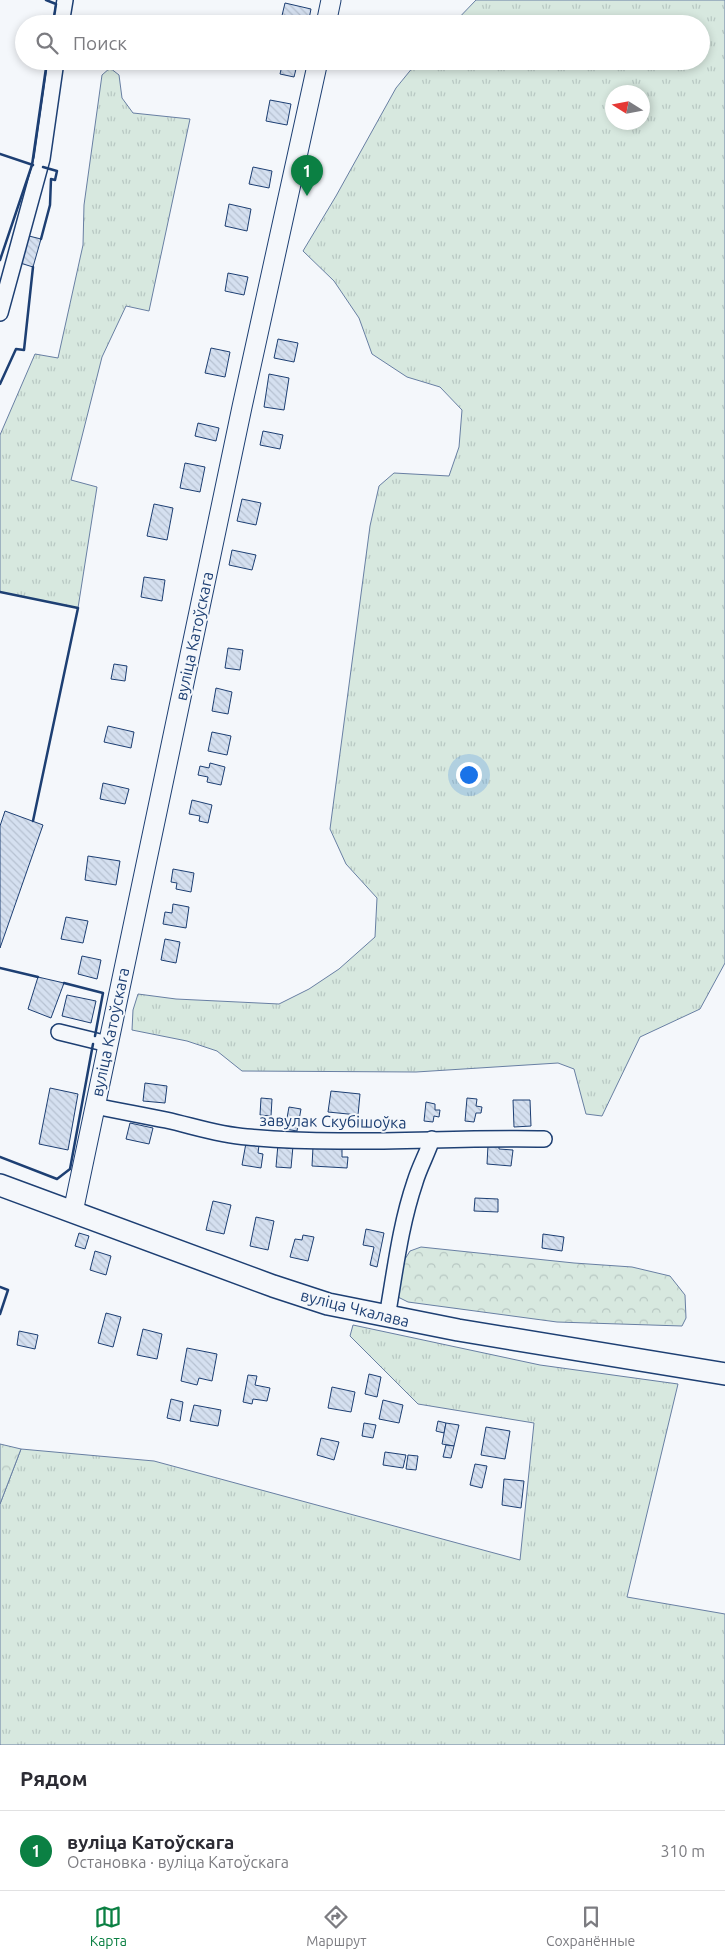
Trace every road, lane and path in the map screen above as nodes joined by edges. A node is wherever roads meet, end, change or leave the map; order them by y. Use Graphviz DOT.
graph roads {
  1 [pos="65,0"];
  2 [pos="331,0"];
  3 [pos="62,15"];
  4 [pos="328,15"];
  5 [pos="55,70"];
  6 [pos="316,70"];
  7 [pos="0,313"];
  8 [pos="59,1032"];
  9 [pos="108,1044"];
  10 [pos="95,1106"];
  11 [pos="544,1139"];
  12 [pos="432,1140"];
  13 [pos="0,1185"];
  14 [pos="72,1212"];
  15 [pos="387,1317"];
  16 [pos="725,1374"];
  1 -- 3 [label="street"];
  2 -- 4 [label="main road"];
  5 -- 7 [label="street"];
  6 -- 9 [label="main road, вуліца Катоўскага"];
  8 -- 9 [label="street"];
  9 -- 10 [label="main road, вуліца Катоўскага"];
  10 -- 12 [label="street, завулак Скубішоўка"];
  10 -- 14 [label="main road, вуліца Катоўскага"];
  11 -- 12 [label="street, завулак Скубішоўка"];
  12 -- 15 [label="street"];
  13 -- 14 [label="highway, вуліца Чкалава"];
  14 -- 15 [label="highway, вуліца Чкалава"];
  15 -- 16 [label="highway, вуліца Чкалава"];
}
